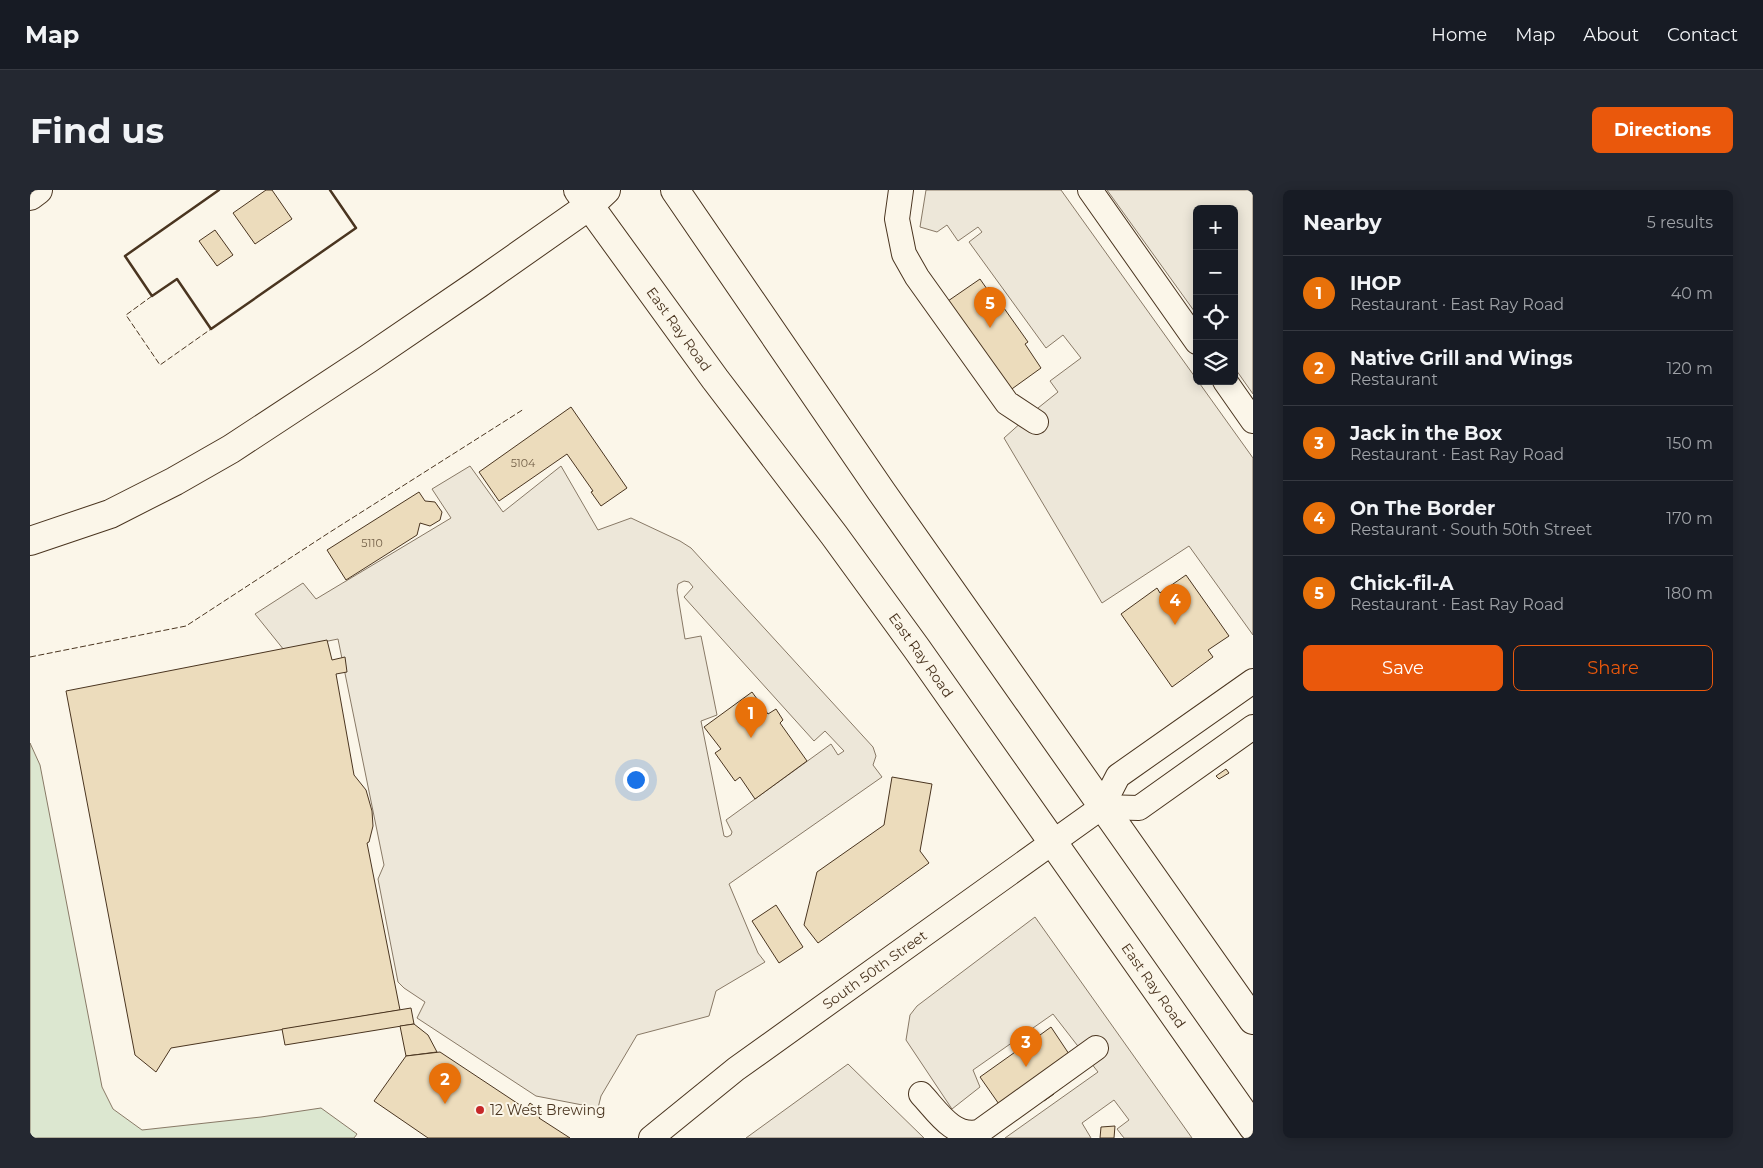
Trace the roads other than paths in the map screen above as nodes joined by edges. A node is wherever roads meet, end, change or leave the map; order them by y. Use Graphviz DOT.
graph roads {
  1 [pos="38,190"];
  2 [pos="675,190"];
  3 [pos="901,190"];
  4 [pos="1090,190"];
  5 [pos="591,195"];
  6 [pos="30,196"];
  7 [pos="1196,340"];
  8 [pos="1228,385"];
  9 [pos="1253,421"];
  10 [pos="1036,422"];
  11 [pos="30,541"];
  12 [pos="1253,681"];
  13 [pos="1253,727"];
  14 [pos="1102,807"];
  15 [pos="1052,843"];
  16 [pos="1253,1020"];
  17 [pos="1096,1048"];
  18 [pos="922,1094"];
  19 [pos="1253,1127"];
  20 [pos="652,1138"];
  1 -- 6 [label="main road"];
  2 -- 14 [label="main road"];
  3 -- 10 [label="street"];
  4 -- 7 [label="street"];
  5 -- 11 [label="main road"];
  5 -- 15 [label="main road, East Ray Road"];
  8 -- 9 [label="street"];
  12 -- 14 [label="street, South 50th Street"];
  13 -- 14 [label="street"];
  14 -- 15 [label="street, South 50th Street"];
  14 -- 16 [label="main road"];
  15 -- 19 [label="main road, East Ray Road"];
  15 -- 20 [label="street, South 50th Street"];
  17 -- 18 [label="street"];
}
